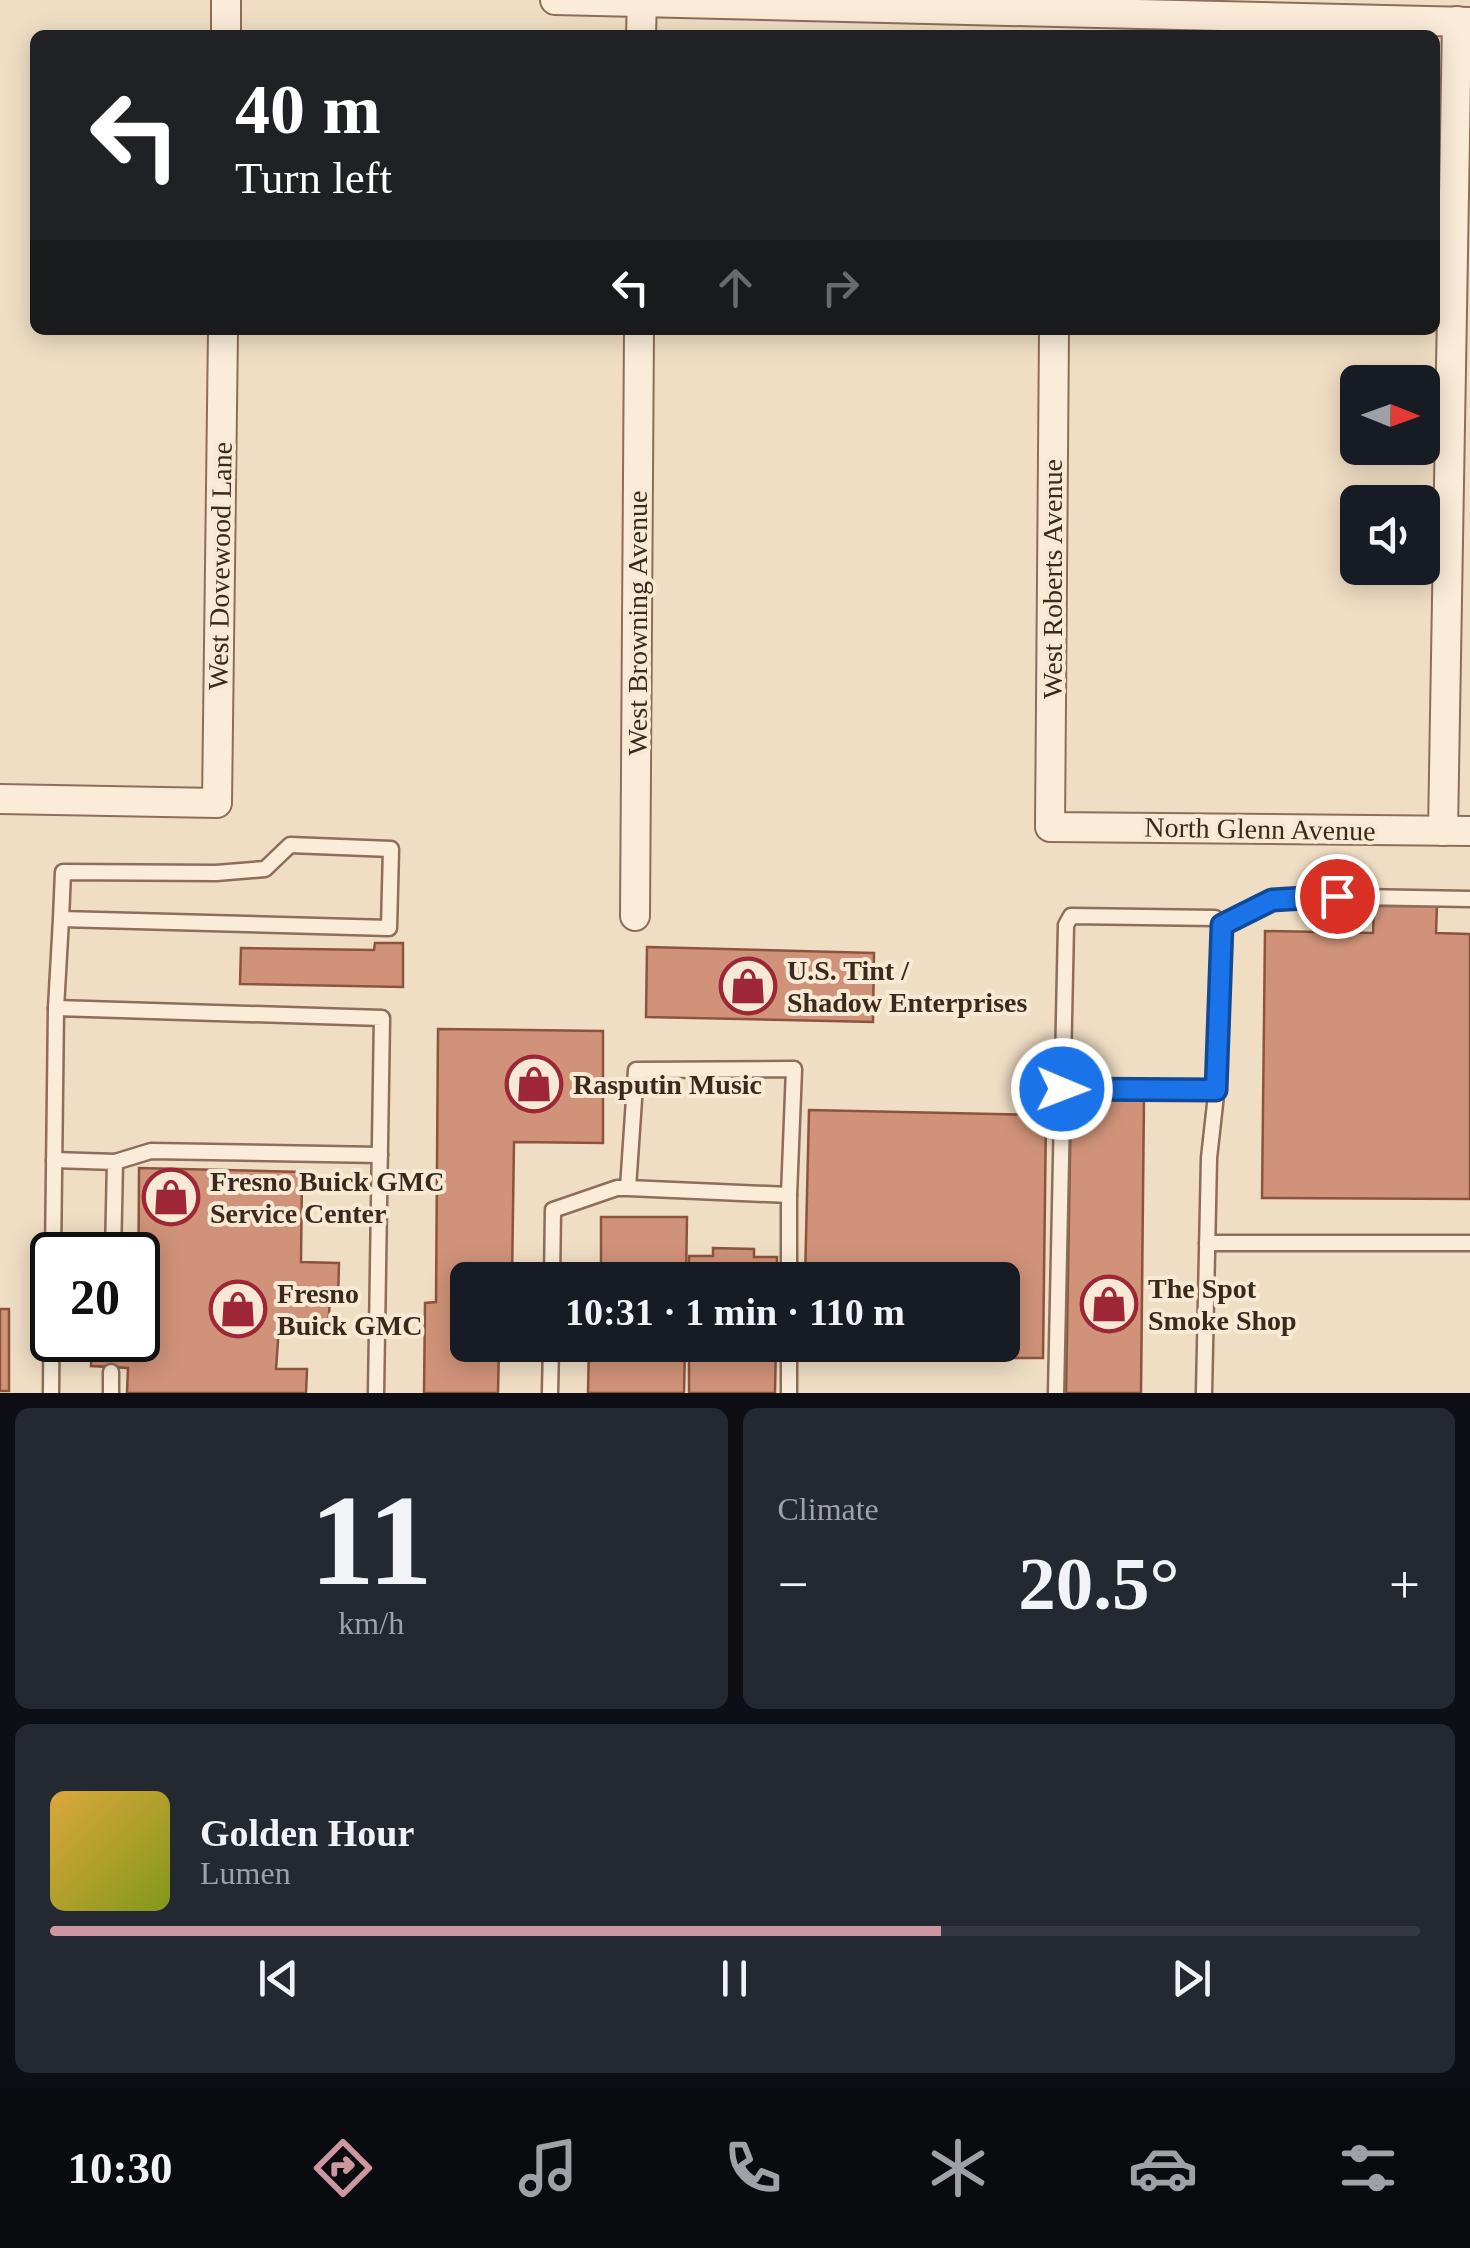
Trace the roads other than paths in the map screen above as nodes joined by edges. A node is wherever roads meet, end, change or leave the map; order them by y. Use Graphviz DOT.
graph roads {
  1 [pos="226,0"];
  2 [pos="556,0"];
  3 [pos="642,1"];
  4 [pos="1464,22"];
  5 [pos="1056,23"];
  6 [pos="226,30"];
  7 [pos="641,30"];
  8 [pos="223,335"];
  9 [pos="639,335"];
  10 [pos="1054,335"];
  11 [pos="0,799"];
  12 [pos="1050,827"];
  13 [pos="1456,831"];
  14 [pos="1470,899"];
  15 [pos="635,916"];
  16 [pos="61,919"];
  17 [pos="1222,925"];
  18 [pos="56,1008"];
  19 [pos="1062,1089"];
  20 [pos="1216,1090"];
  21 [pos="380,1156"];
  22 [pos="54,1160"];
  23 [pos="115,1162"];
  24 [pos="628,1188"];
  25 [pos="789,1195"];
  26 [pos="53,1232"];
  27 [pos="113,1232"];
  28 [pos="1208,1243"];
  29 [pos="1470,1243"];
  30 [pos="552,1262"];
  31 [pos="789,1262"];
  32 [pos="51,1362"];
  33 [pos="551,1362"];
  34 [pos="789,1362"];
  35 [pos="111,1372"];
  36 [pos="51,1393"];
  37 [pos="111,1393"];
  38 [pos="376,1393"];
  39 [pos="550,1393"];
  40 [pos="789,1393"];
  41 [pos="1056,1393"];
  42 [pos="1204,1393"];
  1 -- 6 [label="street"];
  2 -- 3 [label="street"];
  3 -- 5 [label="street"];
  3 -- 7 [label="street"];
  4 -- 5 [label="street"];
  4 -- 13 [label="street"];
  8 -- 11 [label="street, West Dovewood Lane"];
  9 -- 15 [label="street, West Browning Avenue"];
  10 -- 12 [label="street, West Roberts Avenue"];
  12 -- 13 [label="street, North Glenn Avenue"];
  14 -- 17 [label="lane"];
  16 -- 16 [label="lane"];
  16 -- 18 [label="lane"];
  17 -- 19 [label="lane"];
  17 -- 20 [label="lane"];
  18 -- 21 [label="lane"];
  18 -- 22 [label="lane"];
  19 -- 20 [label="lane"];
  19 -- 41 [label="lane"];
  20 -- 28 [label="lane"];
  21 -- 23 [label="lane"];
  21 -- 38 [label="lane"];
  22 -- 23 [label="lane"];
  22 -- 26 [label="lane"];
  23 -- 27 [label="lane"];
  24 -- 25 [label="lane"];
  24 -- 25 [label="lane"];
  24 -- 30 [label="lane"];
  25 -- 31 [label="lane"];
  28 -- 29 [label="lane"];
  28 -- 42 [label="lane"];
  32 -- 36 [label="lane"];
  33 -- 39 [label="lane"];
  34 -- 40 [label="lane"];
  35 -- 37 [label="lane"];
}
